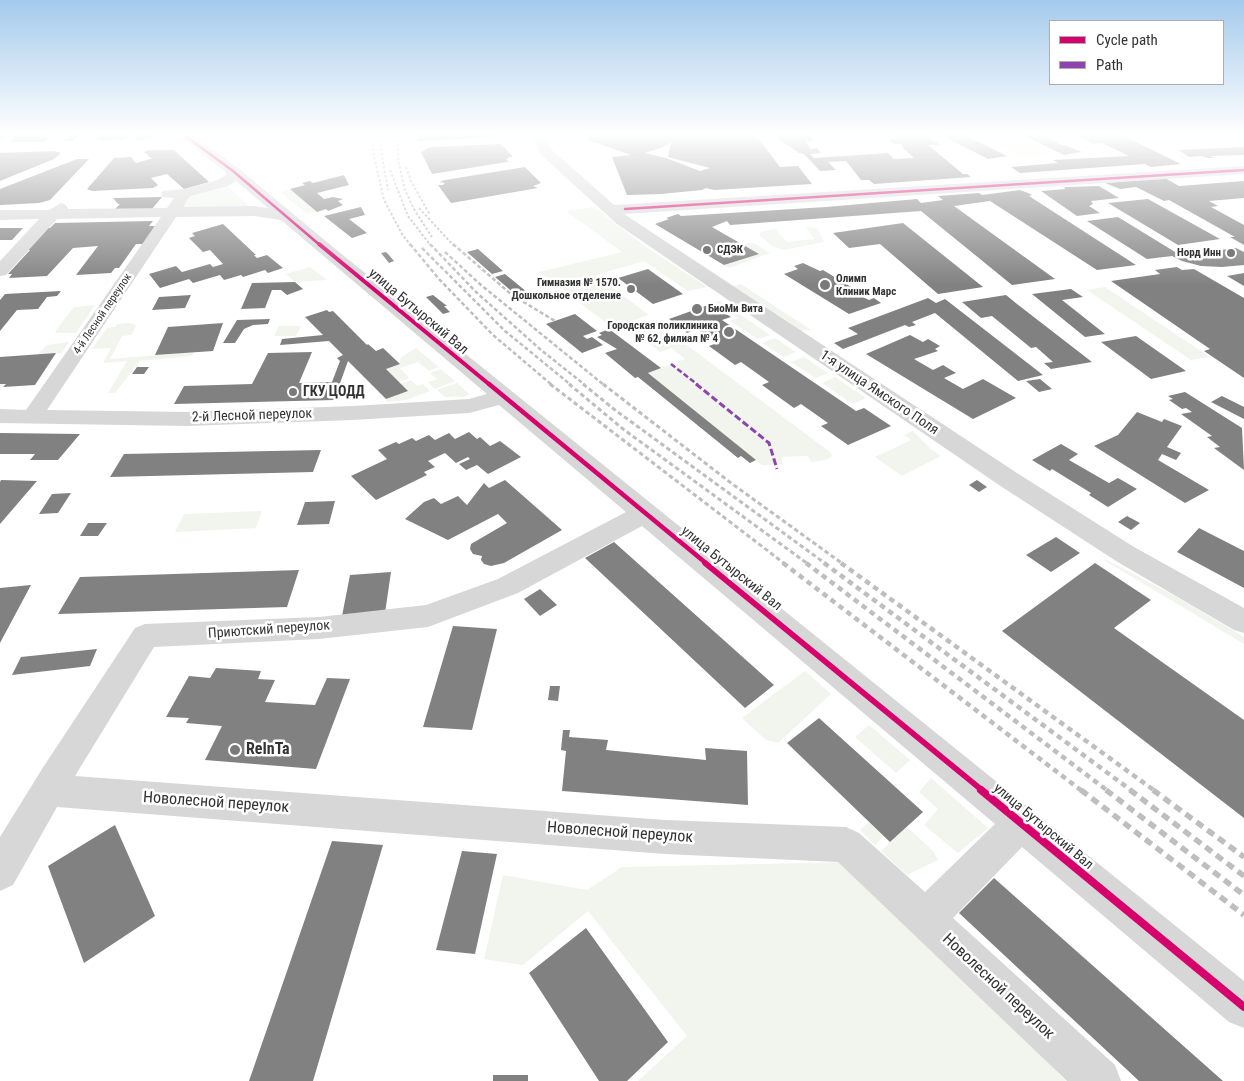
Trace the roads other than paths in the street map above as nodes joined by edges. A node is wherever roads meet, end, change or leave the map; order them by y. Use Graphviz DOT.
graph roads {
  1 [pos="214,185"];
  2 [pos="250,185"];
  3 [pos="584,185"];
  4 [pos="1000,185"];
  5 [pos="185,193"];
  6 [pos="156,194"];
  7 [pos="611,210"];
  8 [pos="172,212"];
  9 [pos="0,214"];
  10 [pos="19,214"];
  11 [pos="52,215"];
  12 [pos="286,216"];
  13 [pos="0,271"];
  14 [pos="503,396"];
  15 [pos="33,415"];
  16 [pos="0,416"];
  17 [pos="645,513"];
  18 [pos="1244,622"];
  19 [pos="51,785"];
  20 [pos="1020,823"];
  21 [pos="0,872"];
  22 [pos="925,919"];
  23 [pos="1244,1007"];
  24 [pos="1099,1081"];
  1 -- 5 [label="street"];
  2 -- 12 [label="street, улица Бутырский Вал"];
  3 -- 7 [label="street, 1-я улица Ямского Поля"];
  4 -- 7 [label="street"];
  5 -- 6 [label="street"];
  5 -- 8 [label="street, 4-й Лесной переулок"];
  7 -- 18 [label="street, 1-я улица Ямского Поля"];
  8 -- 11 [label="street"];
  8 -- 12 [label="street"];
  8 -- 15 [label="street, 4-й Лесной переулок"];
  9 -- 10 [label="street"];
  10 -- 11 [label="street"];
  10 -- 11 [label="street"];
  11 -- 13 [label="street"];
  12 -- 14 [label="street, улица Бутырский Вал"];
  14 -- 15 [label="street, 2-й Лесной переулок"];
  14 -- 17 [label="street, улица Бутырский Вал"];
  15 -- 16 [label="street, 2-й Лесной переулок"];
  17 -- 19 [label="street, Приютский переулок"];
  17 -- 20 [label="street, улица Бутырский Вал"];
  19 -- 21 [label="street, Приютский переулок"];
  19 -- 22 [label="street, Новолесной переулок"];
  20 -- 22 [label="street"];
  20 -- 23 [label="street, улица Бутырский Вал"];
  22 -- 24 [label="street, Новолесной переулок"];
}
